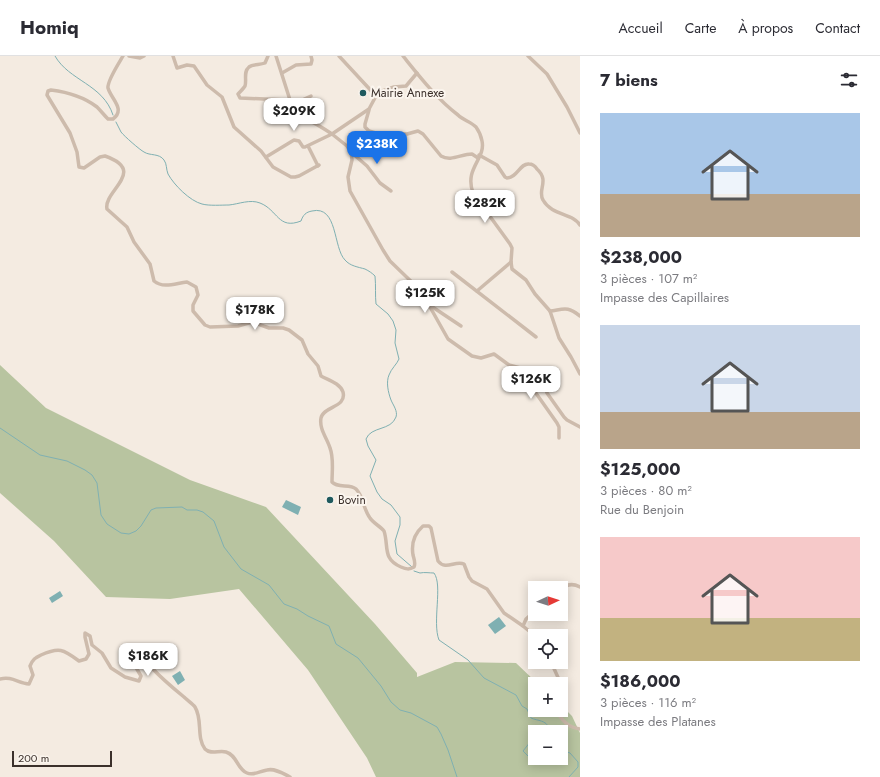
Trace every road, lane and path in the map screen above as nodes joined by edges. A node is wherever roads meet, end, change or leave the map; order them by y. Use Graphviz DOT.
graph roads {
  1 [pos="123,56"];
  2 [pos="129,56"];
  3 [pos="144,56"];
  4 [pos="173,56"];
  5 [pos="268,56"];
  6 [pos="276,56"];
  7 [pos="311,56"];
  8 [pos="339,56"];
  9 [pos="403,56"];
  10 [pos="528,56"];
  11 [pos="282,73"];
  12 [pos="417,73"];
  13 [pos="311,96"];
  14 [pos="376,96"];
  15 [pos="288,100"];
  16 [pos="369,109"];
  17 [pos="580,133"];
  18 [pos="332,134"];
  19 [pos="308,146"];
  20 [pos="351,152"];
  21 [pos="479,156"];
  22 [pos="266,157"];
  23 [pos="391,191"];
  24 [pos="580,225"];
  25 [pos="511,262"];
  26 [pos="452,272"];
  27 [pos="478,291"];
  28 [pos="430,305"];
  29 [pos="550,311"];
  30 [pos="580,316"];
  31 [pos="461,326"];
  32 [pos="536,337"];
  33 [pos="526,370"];
  34 [pos="580,374"];
  35 [pos="580,427"];
  36 [pos="558,438"];
  37 [pos="568,585"];
  38 [pos="580,587"];
  39 [pos="528,617"];
  40 [pos="523,626"];
  41 [pos="528,630"];
  42 [pos="0,679"];
  43 [pos="561,717"];
  44 [pos="580,729"];
  45 [pos="290,777"];
  1 -- 40 [label="street"];
  2 -- 3 [label="street"];
  4 -- 22 [label="street"];
  5 -- 15 [label="street"];
  6 -- 11 [label="street"];
  7 -- 11 [label="street"];
  8 -- 14 [label="street"];
  9 -- 12 [label="street"];
  10 -- 17 [label="street"];
  11 -- 15 [label="street"];
  12 -- 14 [label="street"];
  12 -- 21 [label="street"];
  13 -- 15 [label="street"];
  14 -- 16 [label="street"];
  15 -- 18 [label="street"];
  16 -- 18 [label="street"];
  16 -- 21 [label="street"];
  18 -- 19 [label="street"];
  18 -- 20 [label="street"];
  19 -- 22 [label="street"];
  19 -- 22 [label="street"];
  20 -- 23 [label="street"];
  20 -- 28 [label="street"];
  21 -- 24 [label="street"];
  21 -- 25 [label="street"];
  25 -- 27 [label="street"];
  25 -- 29 [label="street"];
  26 -- 27 [label="street"];
  27 -- 32 [label="street"];
  28 -- 31 [label="street"];
  28 -- 33 [label="street"];
  29 -- 30 [label="street"];
  29 -- 34 [label="street"];
  33 -- 35 [label="street"];
  33 -- 36 [label="street"];
  37 -- 38 [label="street"];
  39 -- 40 [label="street"];
  40 -- 41 [label="street"];
  42 -- 45 [label="street"];
  43 -- 44 [label="street"];
}
